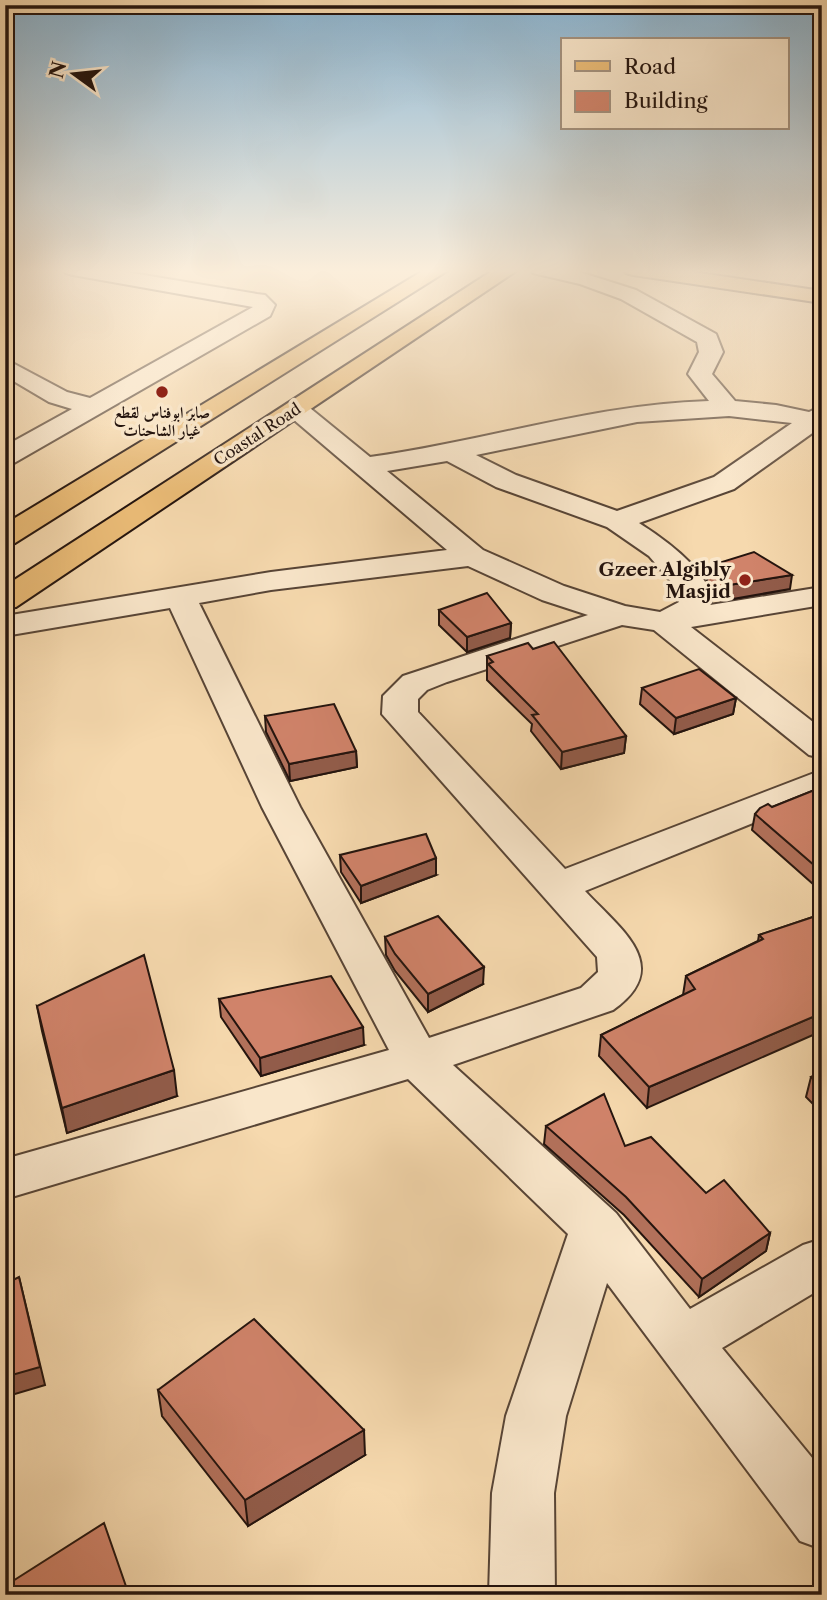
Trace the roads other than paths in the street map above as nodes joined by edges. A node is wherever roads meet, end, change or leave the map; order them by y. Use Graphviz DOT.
graph roads {
  1 [pos="204,344"];
  2 [pos="319,344"];
  3 [pos="395,344"];
  4 [pos="709,344"];
  5 [pos="5,366"];
  6 [pos="93,407"];
  7 [pos="726,407"];
  8 [pos="296,409"];
  9 [pos="818,419"];
  10 [pos="451,453"];
  11 [pos="5,457"];
  12 [pos="364,466"];
  13 [pos="617,521"];
  14 [pos="5,537"];
  15 [pos="472,556"];
  16 [pos="822,596"];
  17 [pos="181,597"];
  18 [pos="5,600"];
  19 [pos="620,615"];
  20 [pos="664,622"];
  21 [pos="5,626"];
  22 [pos="822,747"];
  23 [pos="822,781"];
  24 [pos="558,887"];
  25 [pos="417,1059"];
  26 [pos="5,1179"];
  27 [pos="597,1228"];
  28 [pos="822,1261"];
  29 [pos="682,1342"];
  30 [pos="814,1493"];
  31 [pos="522,1595"];
  1 -- 6 [label="street"];
  2 -- 14 [label="main road"];
  3 -- 8 [label="main road, Coastal Road"];
  4 -- 7 [label="street"];
  5 -- 6 [label="street"];
  6 -- 11 [label="street"];
  7 -- 9 [label="street"];
  7 -- 10 [label="street"];
  8 -- 12 [label="street"];
  8 -- 18 [label="main road, Coastal Road"];
  9 -- 13 [label="street"];
  10 -- 12 [label="street"];
  10 -- 13 [label="street"];
  12 -- 15 [label="street"];
  13 -- 20 [label="street"];
  15 -- 17 [label="street"];
  15 -- 19 [label="street"];
  16 -- 20 [label="street"];
  17 -- 21 [label="street"];
  17 -- 25 [label="street"];
  19 -- 20 [label="street"];
  19 -- 24 [label="street"];
  20 -- 22 [label="street"];
  23 -- 24 [label="street"];
  24 -- 25 [label="street"];
  25 -- 26 [label="street"];
  25 -- 27 [label="street"];
  27 -- 29 [label="street"];
  27 -- 31 [label="street"];
  28 -- 29 [label="street"];
  29 -- 30 [label="street"];
}
